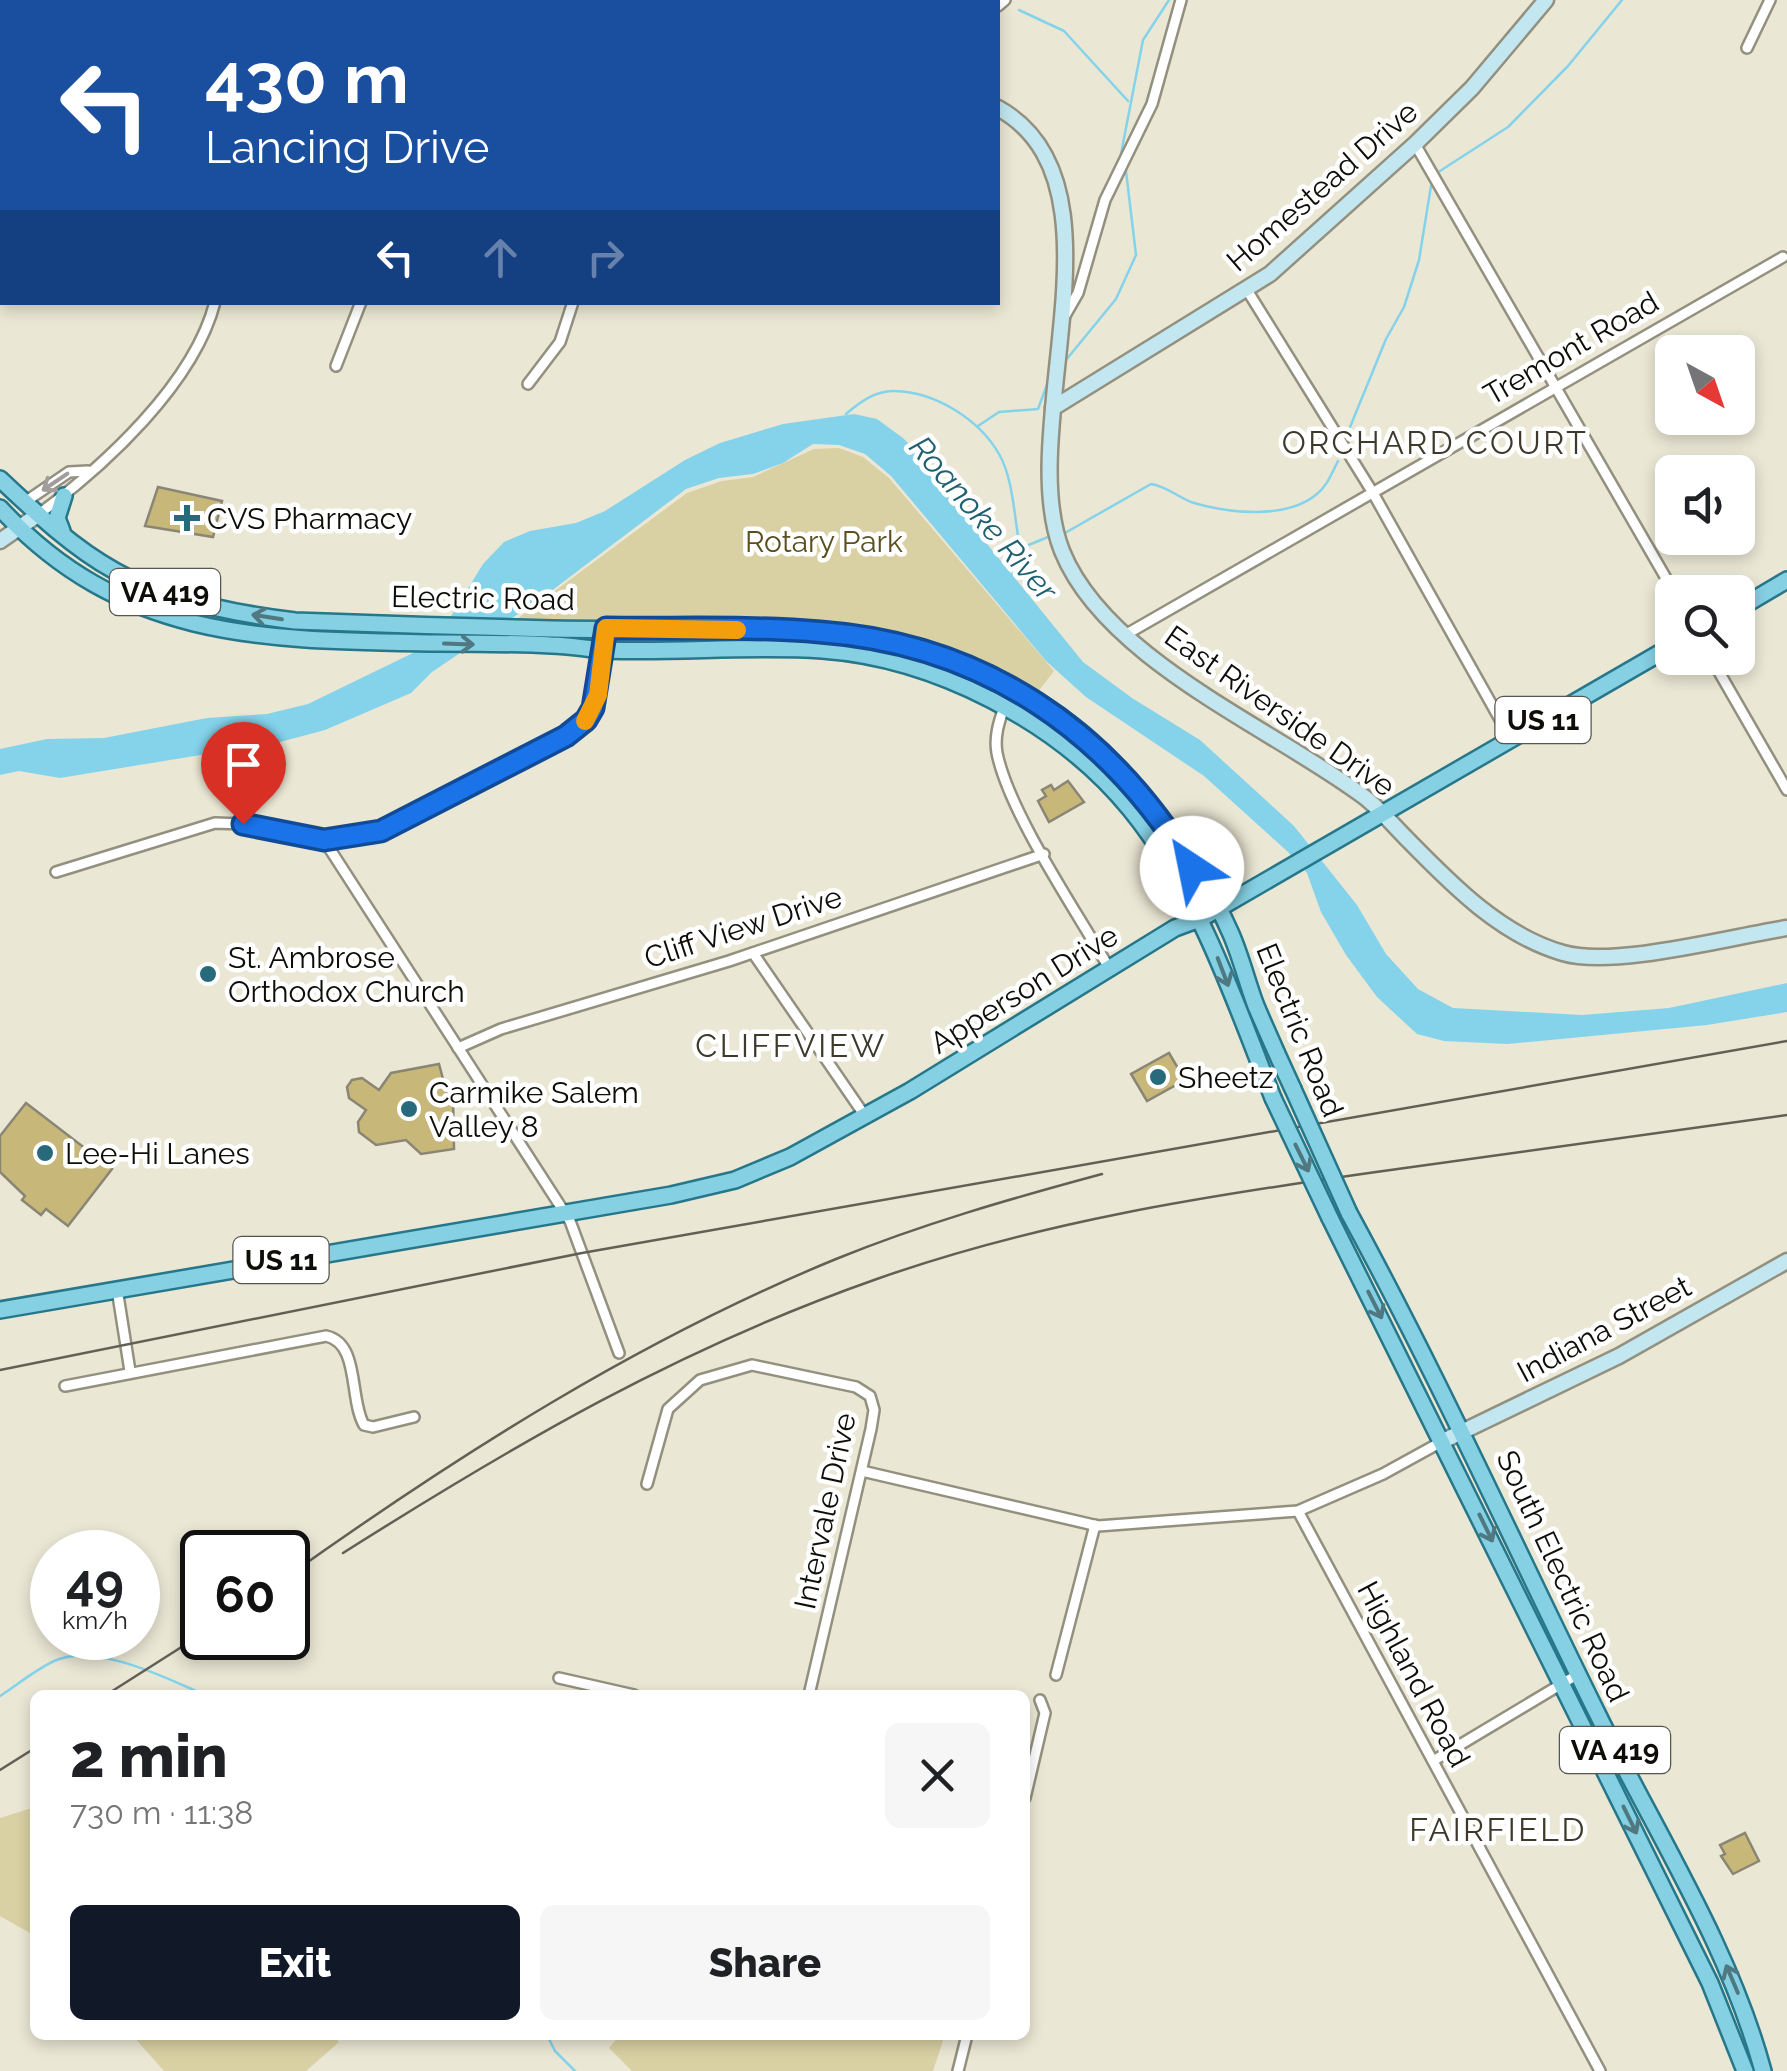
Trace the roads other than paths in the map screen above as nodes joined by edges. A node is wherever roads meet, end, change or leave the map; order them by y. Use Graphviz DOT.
graph roads {
  1 [pos="1181,0"];
  2 [pos="1546,0"];
  3 [pos="1770,0"];
  4 [pos="1746,48"];
  5 [pos="1000,110"];
  6 [pos="1415,144"];
  7 [pos="1782,257"];
  8 [pos="1247,290"];
  9 [pos="214,305"];
  10 [pos="360,305"];
  11 [pos="572,305"];
  12 [pos="1059,326"];
  13 [pos="336,366"];
  14 [pos="528,384"];
  15 [pos="1554,386"];
  16 [pos="1053,408"];
  17 [pos="88,471"];
  18 [pos="0,479"];
  19 [pos="1373,493"];
  20 [pos="64,496"];
  21 [pos="25,502"];
  22 [pos="39,514"];
  23 [pos="6,519"];
  24 [pos="64,534"];
  25 [pos="0,542"];
  26 [pos="1664,575"];
  27 [pos="1787,580"];
  28 [pos="1755,599"];
  29 [pos="606,628"];
  30 [pos="1125,635"];
  31 [pos="552,636"];
  32 [pos="604,650"];
  33 [pos="1655,656"];
  34 [pos="1721,675"];
  35 [pos="1004,707"];
  36 [pos="1511,739"];
  37 [pos="1787,790"];
  38 [pos="1382,814"];
  39 [pos="324,840"];
  40 [pos="1044,854"];
  41 [pos="56,872"];
  42 [pos="1217,909"];
  43 [pos="1202,918"];
  44 [pos="1787,928"];
  45 [pos="753,952"];
  46 [pos="1109,968"];
  47 [pos="458,1048"];
  48 [pos="865,1116"];
  49 [pos="563,1213"];
  50 [pos="1787,1261"];
  51 [pos="117,1288"];
  52 [pos="0,1310"];
  53 [pos="618,1353"];
  54 [pos="130,1371"];
  55 [pos="66,1386"];
  56 [pos="414,1418"];
  57 [pos="1463,1430"];
  58 [pos="1443,1441"];
  59 [pos="862,1470"];
  60 [pos="646,1484"];
  61 [pos="1298,1512"];
  62 [pos="1095,1526"];
  63 [pos="1580,1673"];
  64 [pos="1056,1675"];
  65 [pos="559,1678"];
  66 [pos="1562,1684"];
  67 [pos="612,1690"];
  68 [pos="810,1690"];
  69 [pos="1040,1700"];
  70 [pos="1433,1761"];
  71 [pos="1030,1777"];
  72 [pos="966,2040"];
  73 [pos="958,2071"];
  74 [pos="1600,2071"];
  75 [pos="1745,2071"];
  76 [pos="1763,2071"];
  1 -- 12 [label="street"];
  2 -- 6 [label="street, Homestead Drive"];
  3 -- 4 [label="street"];
  5 -- 12 [label="street, East Riverside Drive"];
  6 -- 8 [label="street, Homestead Drive"];
  6 -- 15 [label="street"];
  7 -- 15 [label="street, Tremont Road"];
  8 -- 16 [label="street, Homestead Drive"];
  8 -- 19 [label="street"];
  9 -- 17 [label="street"];
  10 -- 13 [label="street"];
  11 -- 14 [label="street"];
  12 -- 16 [label="street, East Riverside Drive"];
  15 -- 19 [label="street, Tremont Road"];
  15 -- 26 [label="street"];
  16 -- 30 [label="street, East Riverside Drive"];
  17 -- 20 [label="street"];
  17 -- 21 [label="street, one-way"];
  18 -- 21 [label="main road, Electric Road / VA 419"];
  19 -- 30 [label="street, Tremont Road"];
  19 -- 36 [label="street"];
  20 -- 22 [label="street"];
  20 -- 24 [label="main road"];
  21 -- 22 [label="main road, Electric Road / VA 419"];
  21 -- 23 [label="street"];
  22 -- 23 [label="street"];
  22 -- 24 [label="main road, Electric Road / VA 419"];
  23 -- 25 [label="street"];
  23 -- 31 [label="main road, Electric Road / VA 419, one-way"];
  31 -- 24 [label="main road, Electric Road / VA 419, one-way"];
  27 -- 28 [label="main road"];
  29 -- 31 [label="main road, Electric Road / VA 419"];
  29 -- 32 [label="street"];
  29 -- 42 [label="main road, Electric Road / VA 419"];
  30 -- 38 [label="street, East Riverside Drive"];
  31 -- 32 [label="main road, Electric Road / VA 419"];
  32 -- 35 [label="main road, Electric Road / VA 419"];
  32 -- 39 [label="street"];
  33 -- 36 [label="main road, Apperson Drive / US 11"];
  34 -- 37 [label="street"];
  35 -- 40 [label="street"];
  35 -- 43 [label="main road, Electric Road / VA 419"];
  36 -- 38 [label="main road, Apperson Drive / US 11"];
  38 -- 42 [label="main road, Apperson Drive / US 11"];
  38 -- 44 [label="street, East Riverside Drive"];
  39 -- 41 [label="street"];
  39 -- 47 [label="street"];
  40 -- 45 [label="street, Cliff View Drive"];
  40 -- 46 [label="street"];
  42 -- 43 [label="main road, Apperson Drive / US 11"];
  42 -- 57 [label="main road, Electric Road / VA 419, bridge"];
  43 -- 46 [label="main road, Apperson Drive / US 11"];
  43 -- 58 [label="main road, Electric Road / VA 419, one-way, bridge"];
  45 -- 47 [label="street, Cliff View Drive"];
  45 -- 48 [label="street"];
  46 -- 48 [label="main road, Apperson Drive / US 11"];
  47 -- 49 [label="street"];
  48 -- 49 [label="main road, Apperson Drive / US 11"];
  49 -- 51 [label="main road, Apperson Drive / US 11"];
  49 -- 53 [label="street"];
  50 -- 57 [label="street, Indiana Street"];
  51 -- 52 [label="main road, Apperson Drive / US 11"];
  51 -- 54 [label="street"];
  54 -- 55 [label="street"];
  54 -- 56 [label="street"];
  57 -- 58 [label="street, Indiana Street"];
  57 -- 63 [label="main road, South Electric Road / VA 419"];
  58 -- 61 [label="street"];
  58 -- 66 [label="main road, South Electric Road / VA 419, one-way"];
  59 -- 60 [label="street, Intervale Drive"];
  59 -- 62 [label="street"];
  59 -- 68 [label="street, Intervale Drive"];
  61 -- 62 [label="street"];
  61 -- 70 [label="street, Highland Road"];
  62 -- 64 [label="street"];
  63 -- 66 [label="street"];
  76 -- 63 [label="main road, South Electric Road / VA 419, one-way"];
  65 -- 67 [label="street"];
  66 -- 70 [label="street"];
  66 -- 75 [label="main road, South Electric Road / VA 419, one-way"];
  69 -- 71 [label="street"];
  70 -- 74 [label="street, Highland Road"];
  72 -- 73 [label="street"];
}
